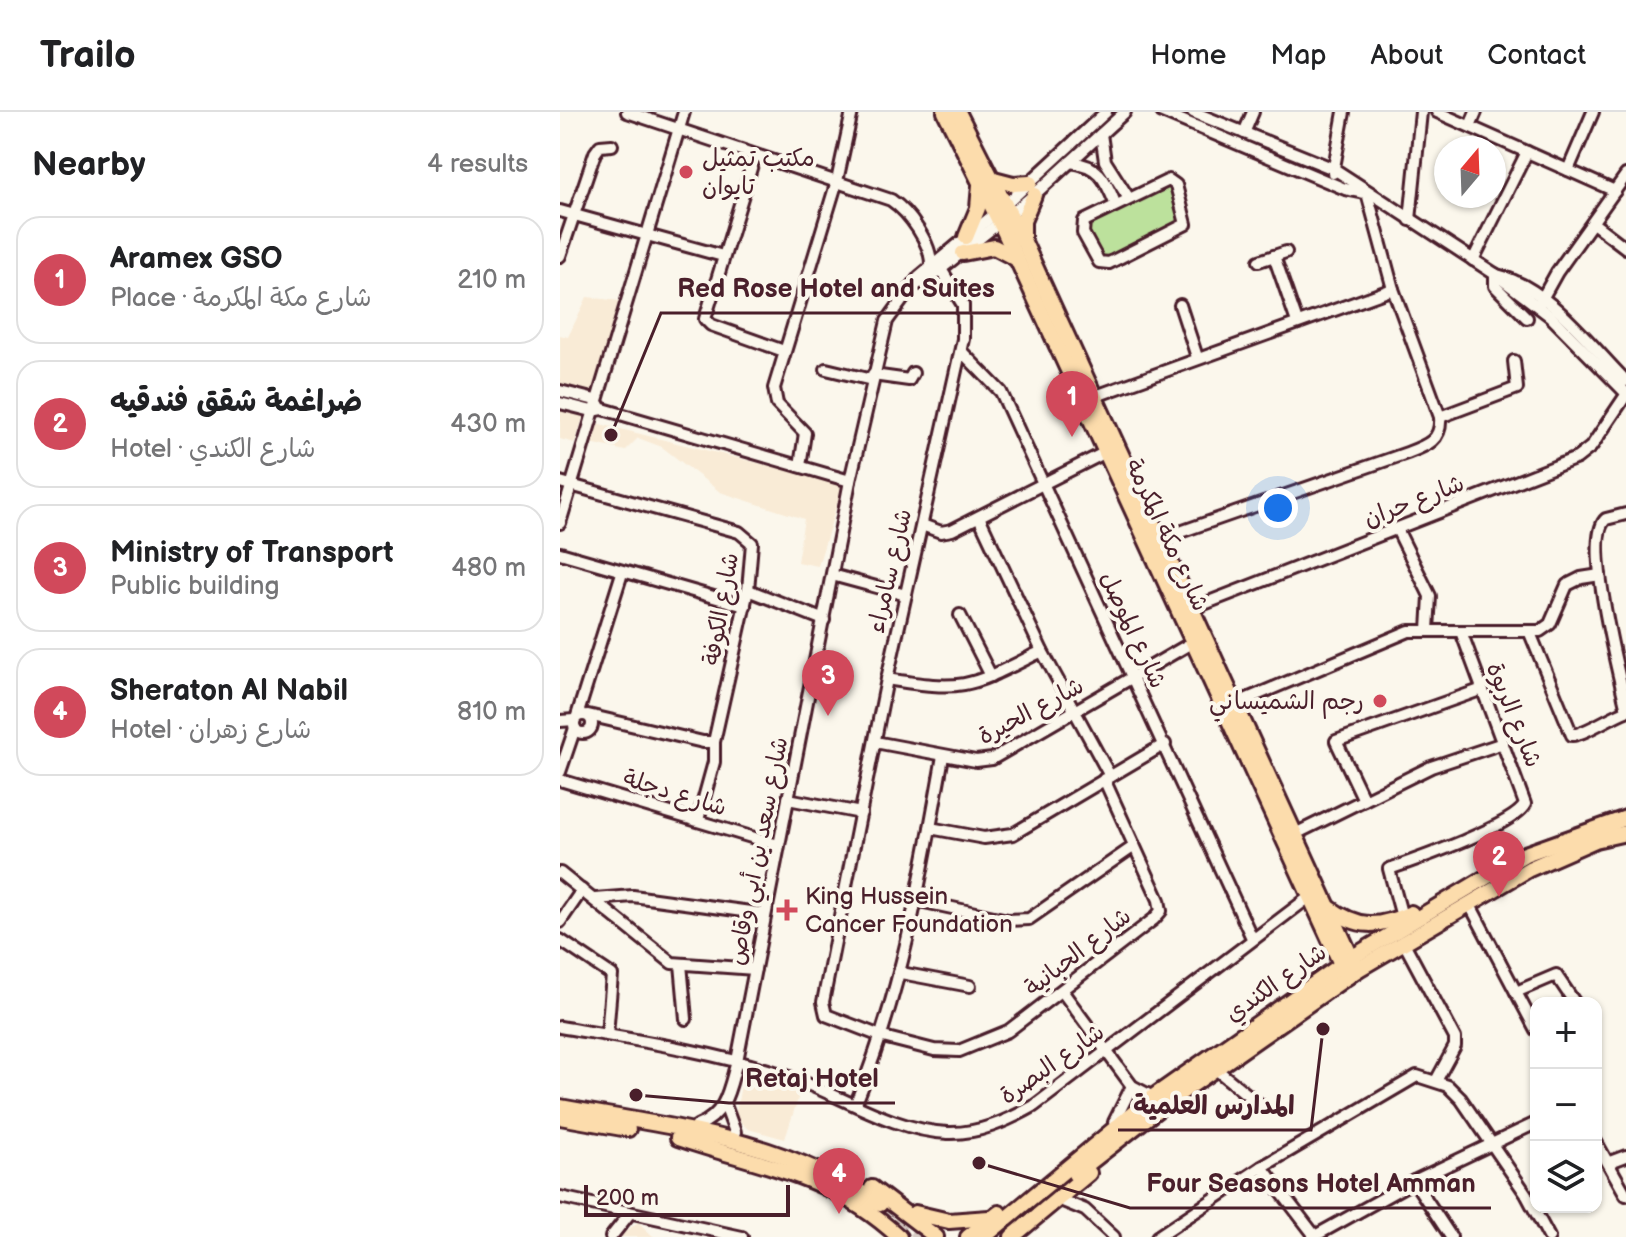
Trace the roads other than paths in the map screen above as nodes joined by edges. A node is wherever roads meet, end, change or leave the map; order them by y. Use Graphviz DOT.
graph roads {
  1 [pos="627,112"];
  2 [pos="684,112"];
  3 [pos="852,112"];
  4 [pos="945,112"];
  5 [pos="958,112"];
  6 [pos="1106,112"];
  7 [pos="1125,112"];
  8 [pos="1162,112"];
  9 [pos="1193,112"];
  10 [pos="1253,112"];
  11 [pos="1344,112"];
  12 [pos="1421,112"];
  13 [pos="1437,112"];
  14 [pos="1476,112"];
  15 [pos="1593,112"];
  16 [pos="1470,126"];
  17 [pos="679,129"];
  18 [pos="1244,133"];
  19 [pos="1101,134"];
  20 [pos="612,145"];
  21 [pos="1527,152"];
  22 [pos="755,155"];
  23 [pos="1070,162"];
  24 [pos="1334,169"];
  25 [pos="1568,170"];
  26 [pos="1626,175"];
  27 [pos="837,181"];
  28 [pos="985,181"];
  29 [pos="1331,183"];
  30 [pos="1032,189"];
  31 [pos="1615,191"];
  32 [pos="1367,193"];
  33 [pos="1128,197"];
  34 [pos="1115,203"];
  35 [pos="560,211"];
  36 [pos="573,215"];
  37 [pos="1002,215"];
  38 [pos="1410,220"];
  39 [pos="1593,223"];
  40 [pos="647,236"];
  41 [pos="966,237"];
  42 [pos="1023,240"];
  43 [pos="1626,248"];
  44 [pos="1286,252"];
  45 [pos="963,253"];
  46 [pos="560,256"];
  47 [pos="723,256"];
  48 [pos="1274,256"];
  49 [pos="1015,258"];
  50 [pos="1473,260"];
  51 [pos="1259,261"];
  52 [pos="938,264"];
  53 [pos="1495,274"];
  54 [pos="1550,282"];
  55 [pos="1393,289"];
  56 [pos="1527,289"];
  57 [pos="1540,304"];
  58 [pos="1180,305"];
  59 [pos="1527,318"];
  60 [pos="1297,322"];
  61 [pos="784,351"];
  62 [pos="961,351"];
  63 [pos="1197,357"];
  64 [pos="1514,361"];
  65 [pos="826,369"];
  66 [pos="913,373"];
  67 [pos="873,377"];
  68 [pos="1626,381"];
  69 [pos="560,391"];
  70 [pos="1626,394"];
  71 [pos="1093,397"];
  72 [pos="560,403"];
  73 [pos="597,407"];
  74 [pos="1440,417"];
  75 [pos="1104,453"];
  76 [pos="803,466"];
  77 [pos="850,478"];
  78 [pos="565,483"];
  79 [pos="1043,484"];
  80 [pos="1626,514"];
  81 [pos="979,517"];
  82 [pos="560,523"];
  83 [pos="922,525"];
  84 [pos="1397,529"];
  85 [pos="1160,539"];
  86 [pos="560,553"];
  87 [pos="622,573"];
  88 [pos="832,575"];
  89 [pos="1600,575"];
  90 [pos="748,590"];
  91 [pos="906,595"];
  92 [pos="745,606"];
  93 [pos="1191,609"];
  94 [pos="960,615"];
  95 [pos="824,620"];
  96 [pos="1428,630"];
  97 [pos="1530,633"];
  98 [pos="1462,634"];
  99 [pos="1193,642"];
  100 [pos="1042,651"];
  101 [pos="991,676"];
  102 [pos="1134,677"];
  103 [pos="887,679"];
  104 [pos="1480,690"];
  105 [pos="1235,704"];
  106 [pos="1626,708"];
  107 [pos="1073,711"];
  108 [pos="560,721"];
  109 [pos="581,723"];
  110 [pos="560,728"];
  111 [pos="714,742"];
  112 [pos="875,742"];
  113 [pos="1503,743"];
  114 [pos="1165,744"];
  115 [pos="943,756"];
  116 [pos="560,772"];
  117 [pos="1107,778"];
  118 [pos="560,780"];
  119 [pos="788,799"];
  120 [pos="1364,800"];
  121 [pos="861,813"];
  122 [pos="1626,818"];
  123 [pos="698,820"];
  124 [pos="930,828"];
  125 [pos="1626,833"];
  126 [pos="1293,835"];
  127 [pos="1626,842"];
  128 [pos="778,845"];
  129 [pos="1133,847"];
  130 [pos="1543,863"];
  131 [pos="560,873"];
  132 [pos="582,890"];
  133 [pos="1455,893"];
  134 [pos="1308,898"];
  135 [pos="595,899"];
  136 [pos="915,900"];
  137 [pos="1469,903"];
  138 [pos="1328,907"];
  139 [pos="765,914"];
  140 [pos="1402,917"];
  141 [pos="560,922"];
  142 [pos="1252,938"];
  143 [pos="560,940"];
  144 [pos="1403,941"];
  145 [pos="681,964"];
  146 [pos="1349,967"];
  147 [pos="755,969"];
  148 [pos="901,973"];
  149 [pos="970,986"];
  150 [pos="1062,991"];
  151 [pos="1516,992"];
  152 [pos="1571,997"];
  153 [pos="686,1019"];
  154 [pos="1530,1019"];
  155 [pos="560,1027"];
  156 [pos="607,1035"];
  157 [pos="883,1037"];
  158 [pos="1107,1050"];
  159 [pos="737,1061"];
  160 [pos="1217,1070"];
  161 [pos="1436,1081"];
  162 [pos="1132,1086"];
  163 [pos="1157,1102"];
  164 [pos="856,1103"];
  165 [pos="725,1104"];
  166 [pos="1260,1105"];
  167 [pos="560,1107"];
  168 [pos="560,1117"];
  169 [pos="1114,1122"];
  170 [pos="697,1126"];
  171 [pos="1530,1126"];
  172 [pos="735,1132"];
  173 [pos="679,1133"];
  174 [pos="1491,1143"];
  175 [pos="1602,1151"];
  176 [pos="1626,1156"];
  177 [pos="1610,1162"];
  178 [pos="1262,1167"];
  179 [pos="1414,1181"];
  180 [pos="1626,1195"];
  181 [pos="560,1197"];
  182 [pos="1058,1199"];
  183 [pos="899,1206"];
  184 [pos="879,1207"];
  185 [pos="625,1212"];
  186 [pos="997,1216"];
  187 [pos="694,1232"];
  188 [pos="895,1235"];
  189 [pos="1015,1235"];
  190 [pos="1314,1236"];
  191 [pos="611,1237"];
  192 [pos="742,1237"];
  193 [pos="936,1237"];
  194 [pos="968,1237"];
  195 [pos="984,1237"];
  196 [pos="998,1237"];
  197 [pos="1114,1237"];
  198 [pos="1157,1237"];
  199 [pos="1451,1237"];
  200 [pos="1549,1237"];
  1 -- 17 [label="street"];
  2 -- 17 [label="street"];
  3 -- 27 [label="street"];
  4 -- 28 [label="main road, شارع مكة المكرمة"];
  5 -- 28 [label="main road, شارع مكة المكرمة"];
  6 -- 30 [label="street"];
  7 -- 19 [label="street"];
  8 -- 29 [label="street"];
  9 -- 18 [label="street"];
  10 -- 18 [label="street"];
  11 -- 24 [label="street"];
  12 -- 38 [label="street"];
  13 -- 16 [label="street"];
  14 -- 16 [label="street"];
  15 -- 25 [label="street"];
  16 -- 21 [label="street"];
  17 -- 22 [label="street"];
  17 -- 40 [label="street"];
  18 -- 24 [label="street"];
  19 -- 23 [label="street"];
  19 -- 33 [label="street"];
  20 -- 36 [label="street"];
  21 -- 25 [label="street"];
  21 -- 50 [label="street"];
  22 -- 27 [label="street"];
  22 -- 47 [label="street"];
  23 -- 30 [label="street"];
  23 -- 34 [label="street"];
  24 -- 29 [label="street"];
  24 -- 32 [label="street"];
  25 -- 31 [label="street"];
  26 -- 31 [label="street"];
  27 -- 52 [label="street"];
  27 -- 61 [label="street"];
  28 -- 30 [label="main road"];
  28 -- 37 [label="main road, شارع مكة المكرمة"];
  28 -- 41 [label="main road"];
  29 -- 32 [label="street"];
  30 -- 37 [label="street"];
  30 -- 42 [label="main road"];
  31 -- 39 [label="street"];
  32 -- 38 [label="street"];
  32 -- 55 [label="street"];
  33 -- 34 [label="street"];
  33 -- 34 [label="street"];
  35 -- 36 [label="street"];
  36 -- 40 [label="street"];
  36 -- 46 [label="street"];
  37 -- 41 [label="street, شارع سعد بن أبي وقاص"];
  37 -- 42 [label="main road, شارع مكة المكرمة"];
  37 -- 45 [label="street, شارع سعد بن أبي وقاص"];
  37 -- 49 [label="main road, شارع مكة المكرمة"];
  38 -- 50 [label="street"];
  39 -- 43 [label="street"];
  39 -- 54 [label="street"];
  40 -- 47 [label="street"];
  40 -- 73 [label="street"];
  41 -- 52 [label="street, شارع سعد بن أبي وقاص"];
  42 -- 71 [label="main road, شارع مكة المكرمة"];
  44 -- 48 [label="street"];
  45 -- 49 [label="main road"];
  45 -- 52 [label="street, شارع سعد بن أبي وقاص"];
  47 -- 61 [label="street"];
  48 -- 51 [label="street"];
  48 -- 60 [label="street"];
  49 -- 75 [label="main road, شارع مكة المكرمة"];
  50 -- 53 [label="street"];
  52 -- 62 [label="street, شارع سامراء"];
  52 -- 67 [label="street, شارع سعد بن أبي وقاص"];
  53 -- 56 [label="street"];
  53 -- 57 [label="street"];
  53 -- 59 [label="street"];
  54 -- 56 [label="street"];
  54 -- 57 [label="street"];
  55 -- 60 [label="street"];
  55 -- 74 [label="street"];
  56 -- 57 [label="street"];
  57 -- 68 [label="street"];
  57 -- 70 [label="street"];
  58 -- 63 [label="street"];
  60 -- 63 [label="street"];
  61 -- 76 [label="street"];
  62 -- 79 [label="street, شارع الموصل"];
  62 -- 83 [label="street, شارع سامراء"];
  63 -- 71 [label="street"];
  64 -- 74 [label="street"];
  65 -- 67 [label="street"];
  66 -- 67 [label="street"];
  67 -- 77 [label="street, شارع سعد بن أبي وقاص"];
  69 -- 73 [label="street"];
  70 -- 84 [label="street, شارع حران"];
  71 -- 85 [label="main road, شارع مكة المكرمة"];
  72 -- 73 [label="street"];
  73 -- 76 [label="street"];
  73 -- 78 [label="street"];
  74 -- 85 [label="street"];
  75 -- 79 [label="street"];
  75 -- 99 [label="main road, شارع مكة المكرمة"];
  76 -- 77 [label="street"];
  77 -- 88 [label="street, شارع سعد بن أبي وقاص"];
  78 -- 82 [label="street"];
  78 -- 90 [label="street, شارع الكوفة"];
  79 -- 81 [label="street"];
  79 -- 102 [label="street, شارع الموصل"];
  80 -- 89 [label="street"];
  81 -- 83 [label="street"];
  81 -- 100 [label="street, شارع الحبانية"];
  83 -- 91 [label="street, شارع سامراء"];
  84 -- 93 [label="street, شارع حران"];
  84 -- 96 [label="street"];
  85 -- 93 [label="main road, شارع مكة المكرمة"];
  86 -- 87 [label="street"];
  87 -- 92 [label="street"];
  87 -- 109 [label="street"];
  88 -- 91 [label="street"];
  88 -- 95 [label="street, شارع سعد بن أبي وقاص"];
  89 -- 97 [label="street"];
  89 -- 106 [label="street"];
  90 -- 92 [label="street, شارع الكوفة"];
  90 -- 95 [label="street"];
  91 -- 103 [label="street, شارع سامراء"];
  92 -- 111 [label="street, شارع الكوفة"];
  93 -- 105 [label="main road, شارع مكة المكرمة"];
  94 -- 101 [label="street"];
  95 -- 119 [label="street, شارع سعد بن أبي وقاص"];
  96 -- 98 [label="street"];
  96 -- 105 [label="street"];
  97 -- 98 [label="street"];
  97 -- 106 [label="street"];
  98 -- 104 [label="street, شارع الربوة"];
  99 -- 102 [label="street, شارع الحيرة"];
  99 -- 134 [label="main road, شارع مكة المكرمة"];
  100 -- 101 [label="street"];
  100 -- 107 [label="street, شارع الحبانية"];
  101 -- 103 [label="street"];
  102 -- 107 [label="street, شارع الحيرة"];
  102 -- 114 [label="street, شارع الموصل"];
  103 -- 112 [label="street, شارع سامراء"];
  104 -- 113 [label="street, شارع الربوة"];
  104 -- 120 [label="street"];
  105 -- 126 [label="main road, شارع مكة المكرمة"];
  107 -- 115 [label="street, شارع الحيرة"];
  107 -- 117 [label="street, شارع الحبانية"];
  108 -- 109 [label="street"];
  109 -- 110 [label="street"];
  109 -- 111 [label="street"];
  109 -- 116 [label="street"];
  111 -- 123 [label="street, شارع الكوفة"];
  112 -- 115 [label="street, شارع الحيرة"];
  112 -- 121 [label="street, شارع سامراء"];
  113 -- 120 [label="street"];
  113 -- 140 [label="street, شارع الربوة"];
  114 -- 117 [label="street"];
  114 -- 142 [label="street, شارع الموصل"];
  115 -- 124 [label="street"];
  117 -- 124 [label="street"];
  117 -- 129 [label="street, شارع الحبانية"];
  118 -- 123 [label="street, شارع دجلة"];
  119 -- 121 [label="street"];
  119 -- 128 [label="street, شارع سعد بن أبي وقاص"];
  120 -- 126 [label="street"];
  121 -- 157 [label="street, شارع سامراء"];
  122 -- 133 [label="main road, شارع الكندي"];
  123 -- 128 [label="street, شارع دجلة"];
  124 -- 136 [label="street"];
  125 -- 130 [label="main road, شارع الكندي"];
  126 -- 138 [label="main road, شارع مكة المكرمة"];
  127 -- 130 [label="main road"];
  128 -- 139 [label="street, شارع سعد بن أبي وقاص"];
  129 -- 136 [label="street"];
  129 -- 150 [label="street, شارع الحبانية"];
  130 -- 137 [label="main road, شارع الكندي"];
  131 -- 132 [label="street"];
  132 -- 135 [label="street"];
  132 -- 141 [label="street"];
  133 -- 140 [label="main road"];
  133 -- 146 [label="main road, شارع الكندي"];
  134 -- 142 [label="street, شارع البصرة"];
  134 -- 146 [label="main road, شارع مكة المكرمة"];
  135 -- 139 [label="street"];
  135 -- 145 [label="street"];
  136 -- 148 [label="street"];
  137 -- 144 [label="main road, شارع الكندي"];
  137 -- 151 [label="street"];
  138 -- 140 [label="main road"];
  138 -- 146 [label="main road, شارع مكة المكرمة"];
  139 -- 147 [label="street, شارع سعد بن أبي وقاص"];
  142 -- 158 [label="street, شارع البصرة"];
  143 -- 156 [label="street"];
  144 -- 146 [label="main road, شارع الكندي"];
  144 -- 161 [label="street"];
  145 -- 147 [label="street"];
  145 -- 153 [label="street"];
  146 -- 160 [label="main road, شارع الكندي"];
  146 -- 163 [label="main road, شارع الكندي"];
  147 -- 159 [label="street, شارع سعد بن أبي وقاص"];
  148 -- 149 [label="street"];
  148 -- 157 [label="street"];
  150 -- 157 [label="street, شارع الحبانية"];
  150 -- 158 [label="street"];
  151 -- 152 [label="street"];
  151 -- 154 [label="street"];
  155 -- 156 [label="street, شارع البصرة"];
  156 -- 159 [label="street, شارع البصرة"];
  157 -- 164 [label="street"];
  158 -- 162 [label="street"];
  158 -- 164 [label="street, شارع البصرة"];
  159 -- 164 [label="street, شارع البصرة"];
  159 -- 165 [label="street, شارع سعد بن أبي وقاص"];
  160 -- 163 [label="main road, شارع الكندي"];
  160 -- 166 [label="street"];
  161 -- 174 [label="street"];
  161 -- 178 [label="street"];
  162 -- 163 [label="street"];
  162 -- 169 [label="street"];
  163 -- 169 [label="main road"];
  163 -- 182 [label="main road"];
  163 -- 195 [label="main road, شارع الكندي"];
  163 -- 196 [label="main road, شارع الكندي"];
  165 -- 170 [label="street"];
  165 -- 172 [label="street"];
  167 -- 173 [label="main road"];
  168 -- 173 [label="main road"];
  169 -- 186 [label="main road"];
  170 -- 172 [label="main road"];
  170 -- 173 [label="main road"];
  171 -- 174 [label="street"];
  172 -- 183 [label="main road"];
  173 -- 184 [label="main road"];
  173 -- 188 [label="main road"];
  174 -- 179 [label="street"];
  174 -- 200 [label="street"];
  175 -- 177 [label="street"];
  176 -- 177 [label="street"];
  177 -- 180 [label="street"];
  178 -- 190 [label="street"];
  178 -- 198 [label="street"];
  179 -- 190 [label="street"];
  179 -- 199 [label="street"];
  181 -- 185 [label="street"];
  182 -- 189 [label="main road"];
  182 -- 197 [label="street"];
  183 -- 186 [label="main road"];
  183 -- 193 [label="main road"];
  185 -- 187 [label="street"];
  185 -- 191 [label="street"];
  186 -- 194 [label="main road"];
  187 -- 192 [label="street"];
}
